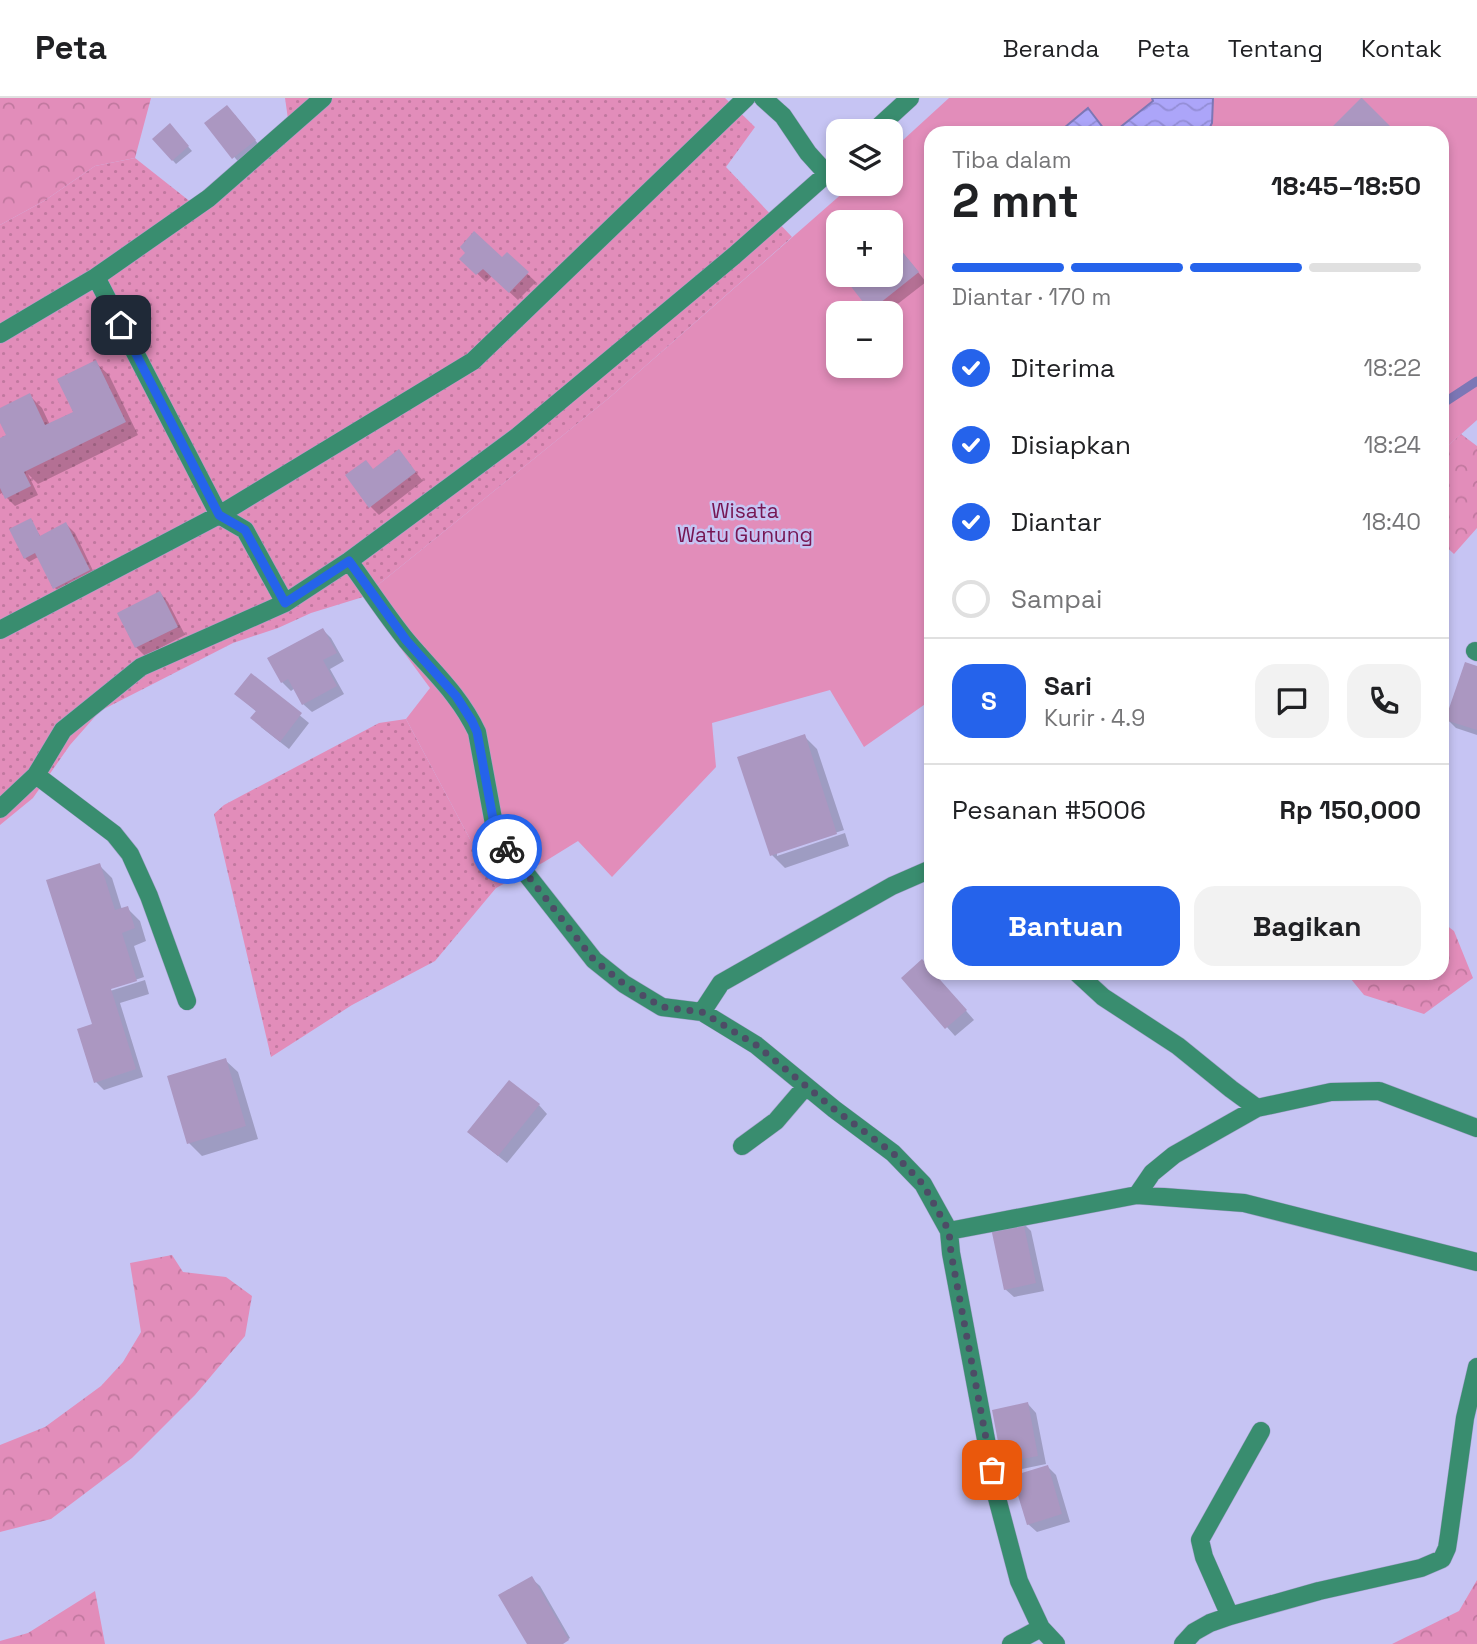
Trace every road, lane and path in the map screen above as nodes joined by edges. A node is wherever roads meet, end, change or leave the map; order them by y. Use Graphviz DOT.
graph roads {
  1 [pos="323,98"];
  2 [pos="746,98"];
  3 [pos="763,98"];
  4 [pos="910,98"];
  5 [pos="887,119"];
  6 [pos="826,165"];
  7 [pos="826,175"];
  8 [pos="96,277"];
  9 [pos="0,334"];
  10 [pos="219,515"];
  11 [pos="349,561"];
  12 [pos="285,603"];
  13 [pos="0,629"];
  14 [pos="36,775"];
  15 [pos="0,809"];
  16 [pos="924,872"];
  17 [pos="1084,980"];
  18 [pos="187,1001"];
  19 [pos="702,1012"];
  20 [pos="806,1086"];
  21 [pos="1256,1108"];
  22 [pos="1477,1128"];
  23 [pos="742,1146"];
  24 [pos="1137,1195"];
  25 [pos="949,1231"];
  26 [pos="1477,1262"];
  27 [pos="1477,1367"];
  28 [pos="1261,1431"];
  29 [pos="1230,1616"];
  30 [pos="1041,1628"];
  31 [pos="1010,1644"];
  32 [pos="1056,1644"];
  33 [pos="1183,1644"];
  1 -- 8 [label="street"];
  2 -- 10 [label="street"];
  3 -- 6 [label="street"];
  4 -- 5 [label="street"];
  7 -- 11 [label="street"];
  8 -- 9 [label="street"];
  8 -- 10 [label="street"];
  10 -- 12 [label="street"];
  10 -- 13 [label="street"];
  11 -- 12 [label="street"];
  11 -- 19 [label="street"];
  12 -- 14 [label="street"];
  14 -- 15 [label="street"];
  14 -- 18 [label="street"];
  16 -- 19 [label="street"];
  17 -- 21 [label="street"];
  19 -- 20 [label="street"];
  20 -- 23 [label="street"];
  20 -- 25 [label="street"];
  21 -- 22 [label="street"];
  21 -- 24 [label="street"];
  24 -- 25 [label="street"];
  24 -- 26 [label="street"];
  25 -- 30 [label="street"];
  27 -- 29 [label="street"];
  28 -- 29 [label="street"];
  29 -- 33 [label="street"];
  30 -- 31 [label="street"];
  30 -- 32 [label="street"];
}
